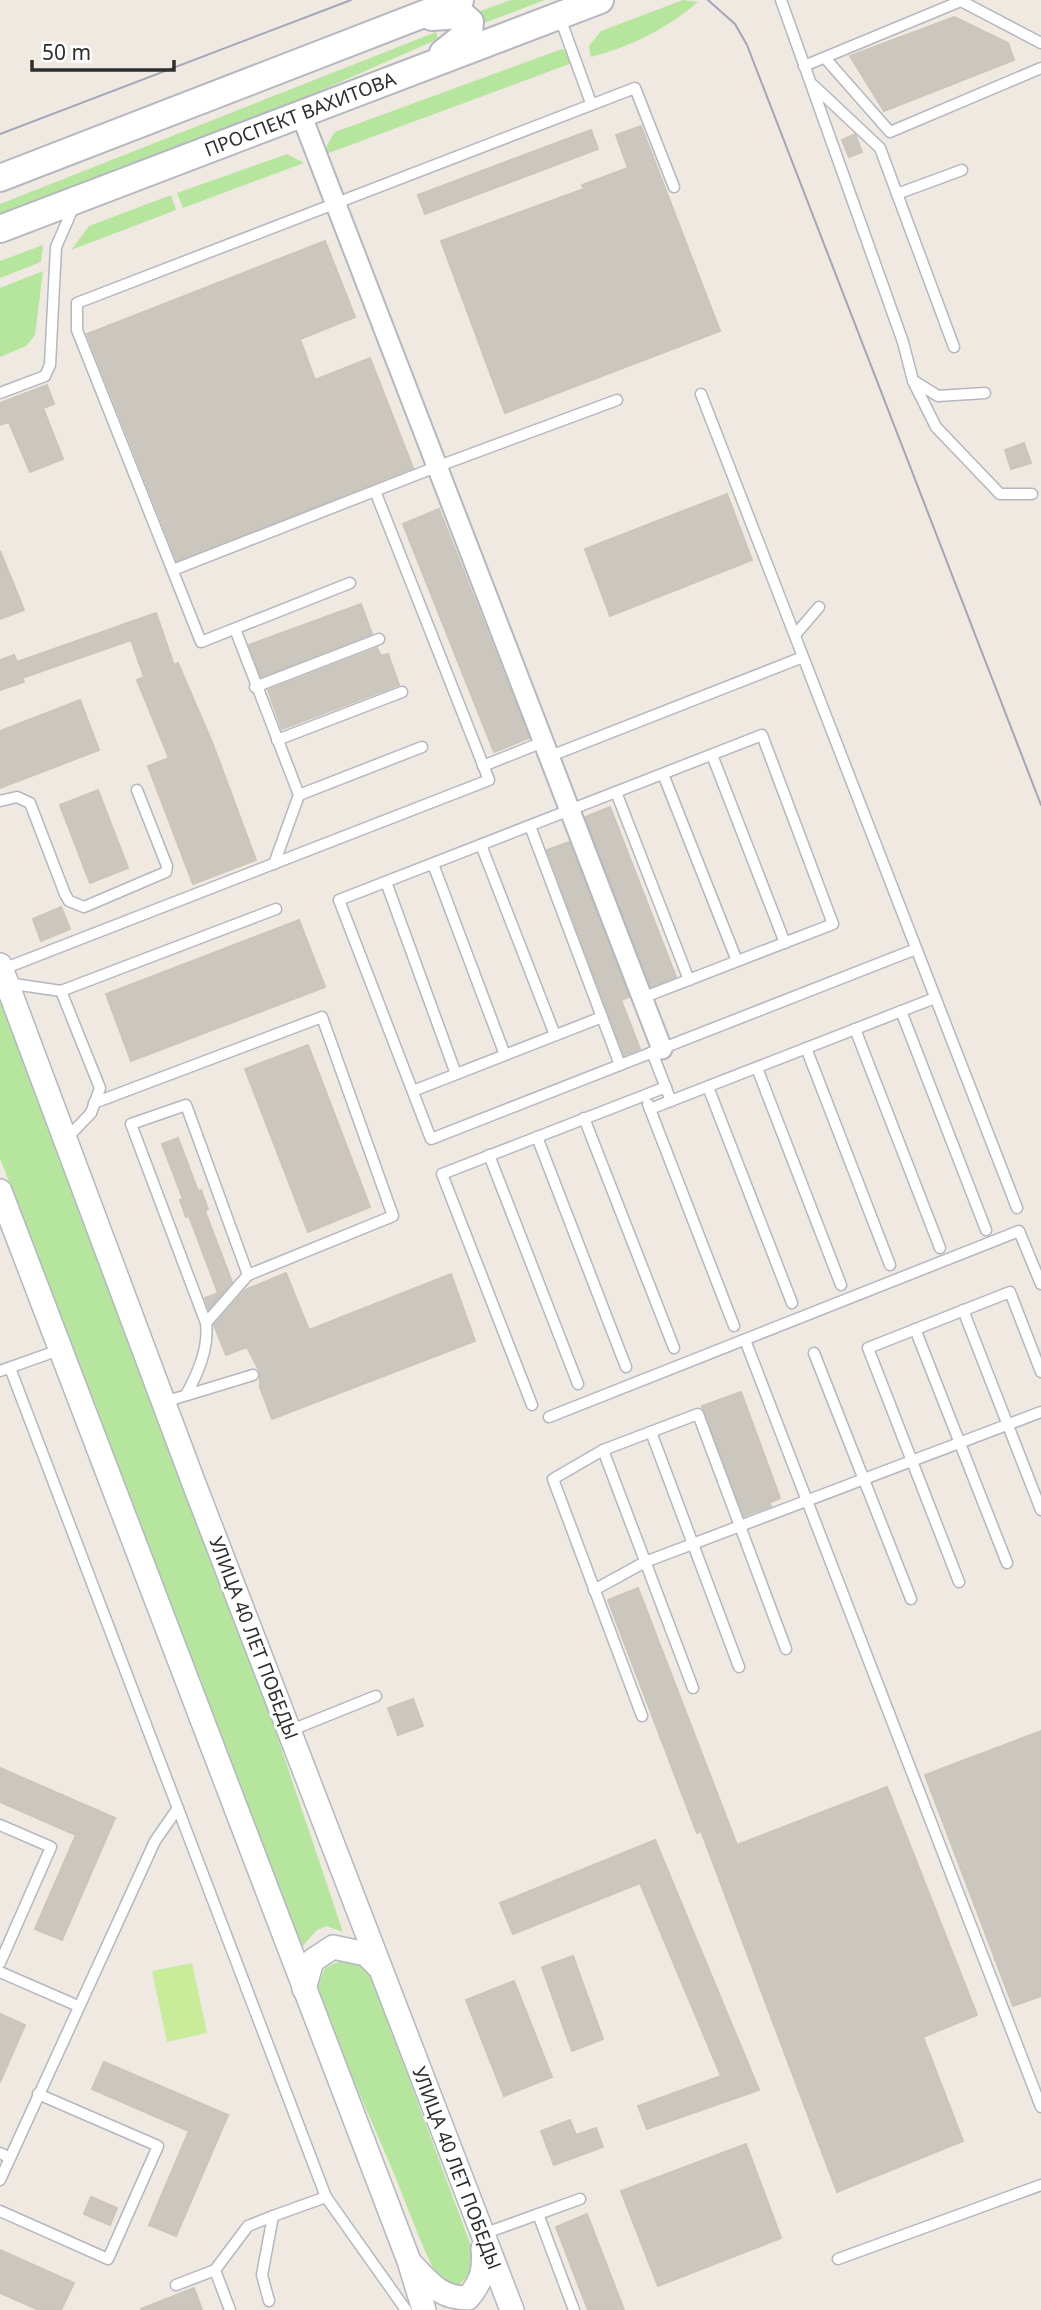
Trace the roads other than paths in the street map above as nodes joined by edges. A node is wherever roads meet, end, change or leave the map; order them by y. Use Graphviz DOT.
graph roads {
  1 [pos="460,0"];
  2 [pos="600,0"];
  3 [pos="781,0"];
  4 [pos="559,16"];
  5 [pos="413,18"];
  6 [pos="1041,43"];
  7 [pos="825,58"];
  8 [pos="429,65"];
  9 [pos="804,66"];
  10 [pos="1041,68"];
  11 [pos="810,82"];
  12 [pos="591,103"];
  13 [pos="300,114"];
  14 [pos="962,170"];
  15 [pos="0,178"];
  16 [pos="674,187"];
  17 [pos="897,194"];
  18 [pos="78,199"];
  19 [pos="333,203"];
  20 [pos="0,229"];
  21 [pos="954,347"];
  22 [pos="914,381"];
  23 [pos="0,393"];
  24 [pos="985,393"];
  25 [pos="701,394"];
  26 [pos="618,400"];
  27 [pos="436,467"];
  28 [pos="375,491"];
  29 [pos="1032,494"];
  30 [pos="173,570"];
  31 [pos="350,583"];
  32 [pos="819,607"];
  33 [pos="235,629"];
  34 [pos="795,635"];
  35 [pos="379,639"];
  36 [pos="803,657"];
  37 [pos="255,687"];
  38 [pos="402,692"];
  39 [pos="277,740"];
  40 [pos="422,747"];
  41 [pos="545,750"];
  42 [pos="712,755"];
  43 [pos="483,766"];
  44 [pos="663,774"];
  45 [pos="137,790"];
  46 [pos="616,792"];
  47 [pos="299,795"];
  48 [pos="0,801"];
  49 [pos="569,810"];
  50 [pos="530,826"];
  51 [pos="481,845"];
  52 [pos="274,864"];
  53 [pos="433,864"];
  54 [pos="386,882"];
  55 [pos="276,909"];
  56 [pos="785,943"];
  57 [pos="916,949"];
  58 [pos="737,961"];
  59 [pos="3,972"];
  60 [pos="689,980"];
  61 [pos="61,990"];
  62 [pos="642,998"];
  63 [pos="935,998"];
  64 [pos="901,1011"];
  65 [pos="602,1017"];
  66 [pos="855,1029"];
  67 [pos="555,1035"];
  68 [pos="806,1048"];
  69 [pos="657,1051"];
  70 [pos="505,1055"];
  71 [pos="620,1065"];
  72 [pos="757,1068"];
  73 [pos="456,1074"];
  74 [pos="666,1087"];
  75 [pos="708,1087"];
  76 [pos="413,1091"];
  77 [pos="645,1095"];
  78 [pos="671,1101"];
  79 [pos="94,1103"];
  80 [pos="650,1109"];
  81 [pos="584,1118"];
  82 [pos="537,1137"];
  83 [pos="66,1140"];
  84 [pos="489,1155"];
  85 [pos="0,1191"];
  86 [pos="1017,1208"];
  87 [pos="986,1230"];
  88 [pos="940,1248"];
  89 [pos="890,1265"];
  90 [pos="248,1275"];
  91 [pos="1041,1284"];
  92 [pos="841,1285"];
  93 [pos="792,1303"];
  94 [pos="963,1310"];
  95 [pos="206,1323"];
  96 [pos="734,1326"];
  97 [pos="915,1329"];
  98 [pos="745,1339"];
  99 [pos="674,1348"];
  100 [pos="59,1350"];
  101 [pos="814,1353"];
  102 [pos="626,1367"];
  103 [pos="5,1370"];
  104 [pos="1041,1372"];
  105 [pos="253,1376"];
  106 [pos="578,1384"];
  107 [pos="186,1395"];
  108 [pos="163,1402"];
  109 [pos="532,1405"];
  110 [pos="1041,1412"];
  111 [pos="549,1417"];
  112 [pos="1008,1425"];
  113 [pos="651,1432"];
  114 [pos="960,1443"];
  115 [pos="603,1450"];
  116 [pos="913,1462"];
  117 [pos="864,1480"];
  118 [pos="809,1502"];
  119 [pos="1041,1510"];
  120 [pos="740,1527"];
  121 [pos="693,1544"];
  122 [pos="645,1562"];
  123 [pos="1007,1563"];
  124 [pos="960,1582"];
  125 [pos="594,1590"];
  126 [pos="911,1599"];
  127 [pos="786,1649"];
  128 [pos="739,1667"];
  129 [pos="692,1688"];
  130 [pos="376,1696"];
  131 [pos="642,1716"];
  132 [pos="289,1731"];
  133 [pos="178,1808"];
  134 [pos="0,1825"];
  135 [pos="0,1963"];
  136 [pos="380,1968"];
  137 [pos="0,1972"];
  138 [pos="304,1989"];
  139 [pos="78,2006"];
  140 [pos="38,2094"];
  141 [pos="1041,2107"];
  142 [pos="5,2156"];
  143 [pos="0,2180"];
  144 [pos="1041,2185"];
  145 [pos="326,2197"];
  146 [pos="580,2199"];
  147 [pos="0,2211"];
  148 [pos="538,2214"];
  149 [pos="274,2217"];
  150 [pos="482,2234"];
  151 [pos="838,2259"];
  152 [pos="409,2261"];
  153 [pos="215,2270"];
  154 [pos="176,2285"];
  155 [pos="270,2301"];
  156 [pos="230,2310"];
  157 [pos="406,2310"];
  158 [pos="424,2310"];
  159 [pos="512,2310"];
  160 [pos="574,2310"];
  1 -- 5 [label="main road"];
  2 -- 4 [label="main road, ПРОСПЕКТ ВАХИТОВА"];
  3 -- 9 [label="lane"];
  4 -- 8 [label="main road, ПРОСПЕКТ ВАХИТОВА"];
  4 -- 12 [label="lane"];
  5 -- 8 [label="main road"];
  5 -- 15 [label="main road"];
  6 -- 7 [label="lane"];
  7 -- 9 [label="lane"];
  7 -- 10 [label="lane"];
  8 -- 13 [label="main road, ПРОСПЕКТ ВАХИТОВА"];
  9 -- 11 [label="lane"];
  11 -- 17 [label="lane"];
  11 -- 22 [label="lane"];
  12 -- 16 [label="lane"];
  12 -- 19 [label="lane"];
  13 -- 18 [label="main road, ПРОСПЕКТ ВАХИТОВА"];
  13 -- 19 [label="street"];
  14 -- 17 [label="lane"];
  17 -- 21 [label="lane"];
  18 -- 20 [label="main road, ПРОСПЕКТ ВАХИТОВА"];
  18 -- 23 [label="lane"];
  19 -- 27 [label="street"];
  19 -- 30 [label="lane"];
  22 -- 24 [label="lane"];
  22 -- 29 [label="lane"];
  25 -- 34 [label="lane"];
  26 -- 27 [label="lane"];
  27 -- 28 [label="lane"];
  27 -- 41 [label="street"];
  28 -- 30 [label="lane"];
  28 -- 43 [label="lane"];
  30 -- 33 [label="lane"];
  31 -- 33 [label="lane"];
  32 -- 34 [label="lane"];
  33 -- 37 [label="lane"];
  34 -- 36 [label="lane"];
  35 -- 37 [label="lane"];
  36 -- 41 [label="lane"];
  36 -- 57 [label="lane"];
  37 -- 39 [label="lane"];
  38 -- 39 [label="lane"];
  39 -- 47 [label="lane"];
  40 -- 47 [label="lane"];
  41 -- 43 [label="lane"];
  41 -- 49 [label="street"];
  42 -- 44 [label="lane"];
  42 -- 56 [label="lane"];
  42 -- 56 [label="lane"];
  43 -- 52 [label="lane"];
  44 -- 46 [label="lane"];
  44 -- 58 [label="lane"];
  45 -- 48 [label="lane"];
  46 -- 49 [label="lane"];
  46 -- 60 [label="lane"];
  47 -- 52 [label="lane"];
  49 -- 50 [label="lane"];
  49 -- 62 [label="street"];
  50 -- 51 [label="lane"];
  50 -- 65 [label="lane"];
  51 -- 53 [label="lane"];
  51 -- 67 [label="lane"];
  52 -- 59 [label="lane"];
  53 -- 54 [label="lane"];
  53 -- 70 [label="lane"];
  54 -- 73 [label="lane"];
  54 -- 76 [label="lane"];
  55 -- 61 [label="lane"];
  56 -- 58 [label="lane"];
  57 -- 63 [label="lane"];
  57 -- 69 [label="lane"];
  58 -- 60 [label="lane"];
  59 -- 61 [label="lane"];
  59 -- 83 [label="street, УЛИЦА 40 ЛЕТ ПОБЕДЫ"];
  60 -- 62 [label="lane"];
  61 -- 79 [label="lane"];
  62 -- 69 [label="street"];
  63 -- 64 [label="lane"];
  63 -- 86 [label="lane"];
  64 -- 66 [label="lane"];
  64 -- 87 [label="lane"];
  65 -- 67 [label="lane"];
  65 -- 71 [label="lane"];
  66 -- 68 [label="lane"];
  66 -- 88 [label="lane"];
  67 -- 70 [label="lane"];
  68 -- 72 [label="lane"];
  68 -- 89 [label="lane"];
  69 -- 71 [label="lane"];
  69 -- 74 [label="lane"];
  70 -- 73 [label="lane"];
  71 -- 76 [label="lane"];
  72 -- 75 [label="lane"];
  72 -- 92 [label="lane"];
  73 -- 76 [label="lane"];
  74 -- 77 [label="lane"];
  74 -- 78 [label="lane"];
  75 -- 78 [label="lane"];
  75 -- 93 [label="lane"];
  77 -- 80 [label="lane"];
  77 -- 81 [label="lane"];
  78 -- 80 [label="lane"];
  79 -- 83 [label="lane"];
  79 -- 90 [label="lane"];
  80 -- 96 [label="lane"];
  81 -- 82 [label="lane"];
  81 -- 99 [label="lane"];
  82 -- 84 [label="lane"];
  82 -- 102 [label="lane"];
  83 -- 108 [label="street, УЛИЦА 40 ЛЕТ ПОБЕДЫ"];
  84 -- 106 [label="lane"];
  84 -- 109 [label="lane"];
  85 -- 100 [label="street"];
  90 -- 95 [label="lane"];
  90 -- 95 [label="lane"];
  91 -- 98 [label="lane"];
  94 -- 97 [label="lane"];
  94 -- 104 [label="lane"];
  94 -- 112 [label="lane"];
  95 -- 107 [label="lane"];
  97 -- 114 [label="lane"];
  97 -- 116 [label="lane"];
  98 -- 111 [label="lane"];
  98 -- 118 [label="lane"];
  100 -- 103 [label="lane"];
  100 -- 138 [label="street"];
  101 -- 117 [label="lane"];
  103 -- 133 [label="lane"];
  105 -- 107 [label="lane"];
  107 -- 108 [label="lane"];
  108 -- 132 [label="street, УЛИЦА 40 ЛЕТ ПОБЕДЫ"];
  110 -- 112 [label="lane"];
  112 -- 114 [label="lane"];
  112 -- 119 [label="lane"];
  113 -- 115 [label="lane"];
  113 -- 120 [label="lane"];
  113 -- 121 [label="lane"];
  114 -- 116 [label="lane"];
  114 -- 123 [label="lane"];
  115 -- 122 [label="lane"];
  115 -- 125 [label="lane"];
  116 -- 117 [label="lane"];
  116 -- 124 [label="lane"];
  117 -- 118 [label="lane"];
  117 -- 126 [label="lane"];
  118 -- 120 [label="lane"];
  118 -- 141 [label="lane"];
  120 -- 121 [label="lane"];
  120 -- 127 [label="lane"];
  121 -- 122 [label="lane"];
  121 -- 128 [label="lane"];
  122 -- 125 [label="lane"];
  122 -- 129 [label="lane"];
  125 -- 131 [label="lane"];
  130 -- 132 [label="lane"];
  132 -- 136 [label="street, УЛИЦА 40 ЛЕТ ПОБЕДЫ"];
  133 -- 139 [label="lane"];
  133 -- 145 [label="lane"];
  134 -- 135 [label="lane"];
  136 -- 138 [label="street"];
  136 -- 150 [label="street, УЛИЦА 40 ЛЕТ ПОБЕДЫ"];
  137 -- 139 [label="lane"];
  138 -- 152 [label="street"];
  139 -- 140 [label="lane"];
  140 -- 142 [label="lane"];
  140 -- 147 [label="lane"];
  142 -- 143 [label="lane"];
  144 -- 151 [label="lane"];
  145 -- 149 [label="lane"];
  145 -- 157 [label="lane"];
  146 -- 148 [label="lane"];
  148 -- 150 [label="lane"];
  148 -- 160 [label="lane"];
  149 -- 153 [label="lane"];
  149 -- 155 [label="lane"];
  150 -- 152 [label="street"];
  150 -- 159 [label="street, УЛИЦА 40 ЛЕТ ПОБЕДЫ"];
  152 -- 158 [label="street"];
  153 -- 154 [label="lane"];
  153 -- 156 [label="lane"];
}
